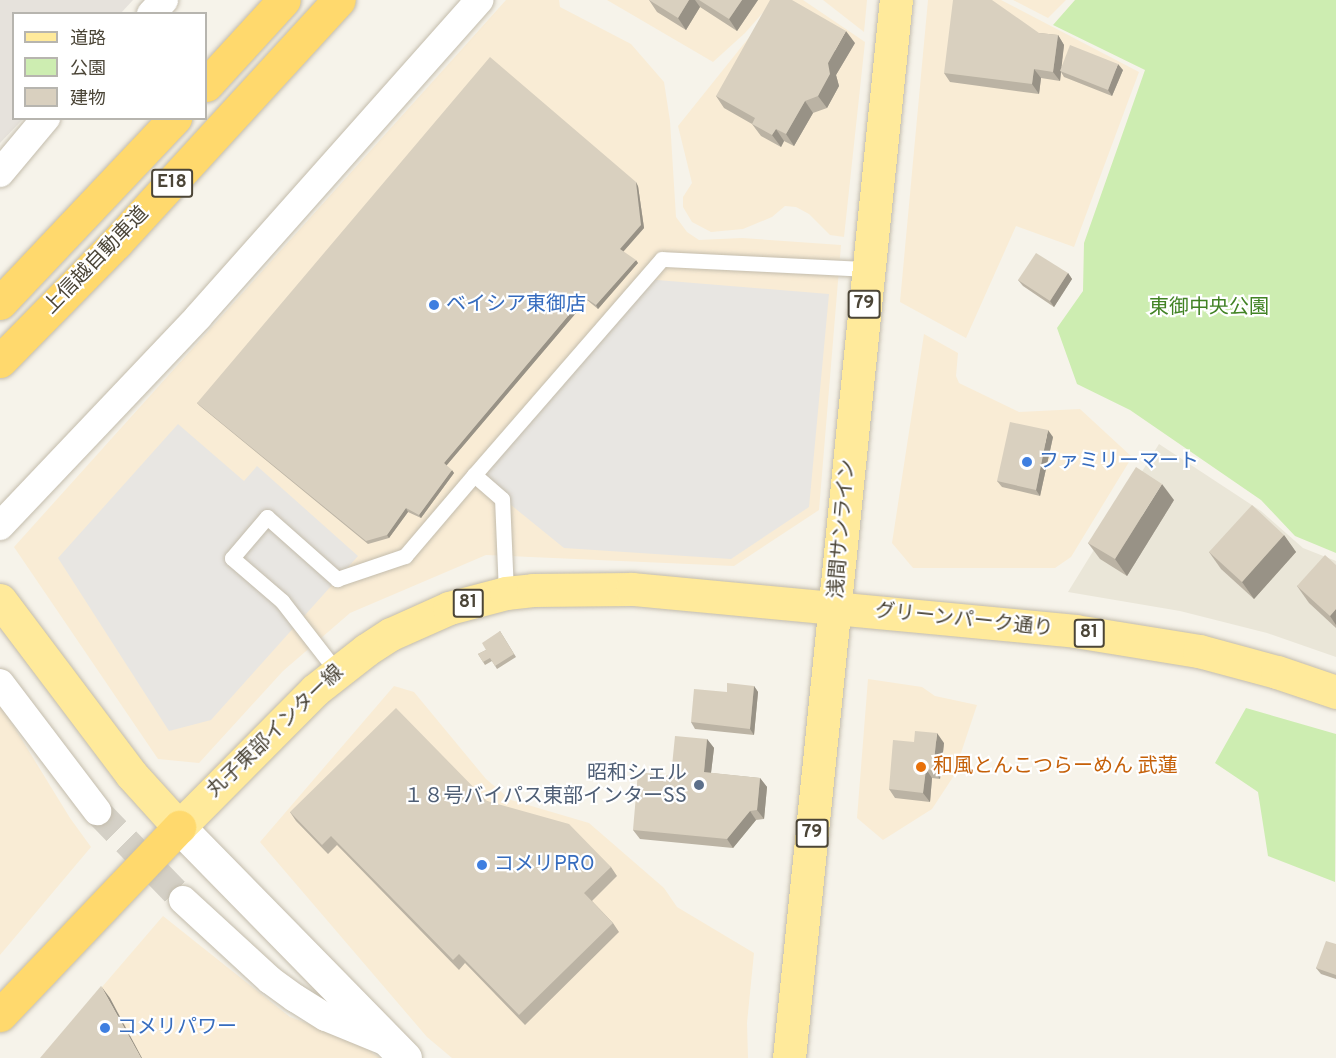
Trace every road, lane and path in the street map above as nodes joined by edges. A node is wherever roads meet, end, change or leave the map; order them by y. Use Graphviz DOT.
graph roads {
  1 [pos="164,0"];
  2 [pos="284,0"];
  3 [pos="339,0"];
  4 [pos="478,0"];
  5 [pos="896,0"];
  6 [pos="153,12"];
  7 [pos="207,84"];
  8 [pos="44,120"];
  9 [pos="173,120"];
  10 [pos="0,173"];
  11 [pos="867,269"];
  12 [pos="0,303"];
  13 [pos="0,361"];
  14 [pos="474,475"];
  15 [pos="0,526"];
  16 [pos="506,593"];
  17 [pos="0,600"];
  18 [pos="836,608"];
  19 [pos="337,672"];
  20 [pos="0,683"];
  21 [pos="1336,692"];
  22 [pos="97,811"];
  23 [pos="179,827"];
  24 [pos="183,900"];
  25 [pos="0,1015"];
  26 [pos="396,1050"];
  27 [pos="789,1058"];
  1 -- 6 [label="street"];
  2 -- 7 [label="highway"];
  3 -- 13 [label="highway, 上信越自動車道 / E18"];
  4 -- 15 [label="street"];
  5 -- 11 [label="main road, 浅間サンライン / 79"];
  8 -- 10 [label="street"];
  9 -- 12 [label="highway, 上信越自動車道 / E18"];
  11 -- 14 [label="lane"];
  11 -- 18 [label="main road, 浅間サンライン / 79"];
  14 -- 16 [label="lane"];
  14 -- 19 [label="lane"];
  16 -- 18 [label="main road, 丸子東部インター線 / 81"];
  16 -- 19 [label="main road, 丸子東部インター線 / 81"];
  17 -- 23 [label="main road"];
  18 -- 21 [label="main road, グリーンパーク通り / 81"];
  18 -- 27 [label="main road, 浅間サンライン / 79"];
  19 -- 23 [label="main road, 丸子東部インター線 / 81"];
  20 -- 22 [label="street"];
  23 -- 25 [label="highway"];
  23 -- 26 [label="street"];
  24 -- 26 [label="street"];
}
